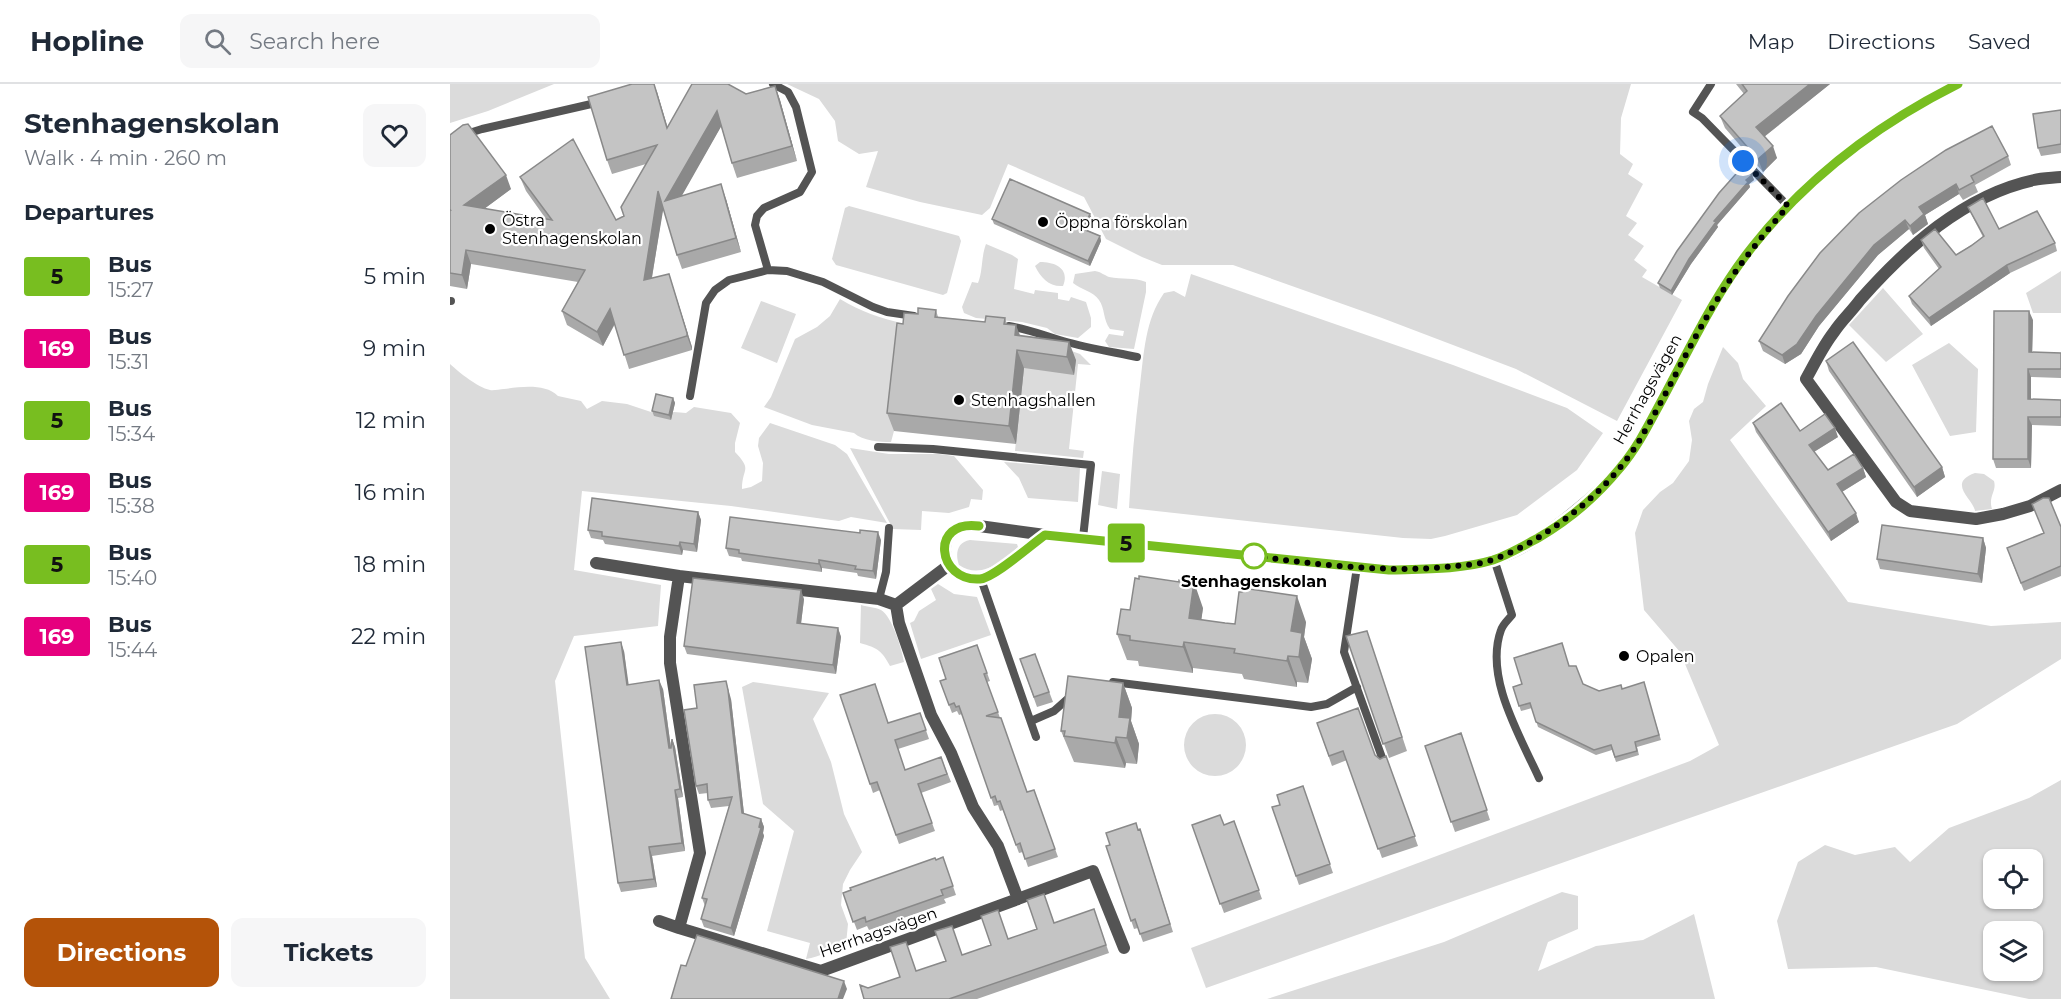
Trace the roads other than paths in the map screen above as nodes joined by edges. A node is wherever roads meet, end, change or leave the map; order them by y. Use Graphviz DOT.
graph roads {
  1 [pos="772,84"];
  2 [pos="1711,84"];
  3 [pos="1958,84"];
  4 [pos="606,100"];
  5 [pos="450,139"];
  6 [pos="2061,177"];
  7 [pos="1788,206"];
  8 [pos="768,270"];
  9 [pos="921,316"];
  10 [pos="1005,326"];
  11 [pos="1137,357"];
  12 [pos="690,396"];
  13 [pos="878,447"];
  14 [pos="2061,490"];
  15 [pos="889,528"];
  16 [pos="1045,535"];
  17 [pos="1083,538"];
  18 [pos="1494,559"];
  19 [pos="596,563"];
  20 [pos="949,565"];
  21 [pos="1357,567"];
  22 [pos="679,576"];
  23 [pos="981,579"];
  24 [pos="879,599"];
  25 [pos="896,605"];
  26 [pos="1101,681"];
  27 [pos="1082,687"];
  28 [pos="1357,687"];
  29 [pos="1031,721"];
  30 [pos="1036,737"];
  31 [pos="1384,763"];
  32 [pos="1539,778"];
  33 [pos="1018,899"];
  34 [pos="659,921"];
  35 [pos="680,927"];
  36 [pos="1124,948"];
  1 -- 8 [label="lane"];
  2 -- 7 [label="lane"];
  3 -- 7 [label="street, Herrhagsvägen"];
  4 -- 5 [label="lane"];
  6 -- 14 [label="street"];
  7 -- 18 [label="street, Herrhagsvägen"];
  8 -- 9 [label="lane"];
  8 -- 12 [label="lane"];
  10 -- 11 [label="lane"];
  13 -- 17 [label="lane"];
  15 -- 24 [label="lane"];
  16 -- 17 [label="street, Herrhagsvägen"];
  16 -- 20 [label="street, Herrhagsvägen"];
  16 -- 23 [label="street"];
  17 -- 21 [label="street, Herrhagsvägen"];
  18 -- 21 [label="street, Herrhagsvägen"];
  18 -- 32 [label="lane"];
  19 -- 22 [label="street"];
  20 -- 23 [label="street"];
  20 -- 25 [label="street"];
  21 -- 28 [label="lane"];
  22 -- 24 [label="street"];
  22 -- 35 [label="street"];
  23 -- 29 [label="lane"];
  24 -- 25 [label="street"];
  25 -- 33 [label="street"];
  26 -- 28 [label="lane"];
  27 -- 29 [label="lane"];
  28 -- 31 [label="lane"];
  29 -- 30 [label="lane"];
  33 -- 35 [label="street, Herrhagsvägen"];
  33 -- 36 [label="street, Herrhagsvägen"];
  34 -- 35 [label="street, Herrhagsvägen"];
}
